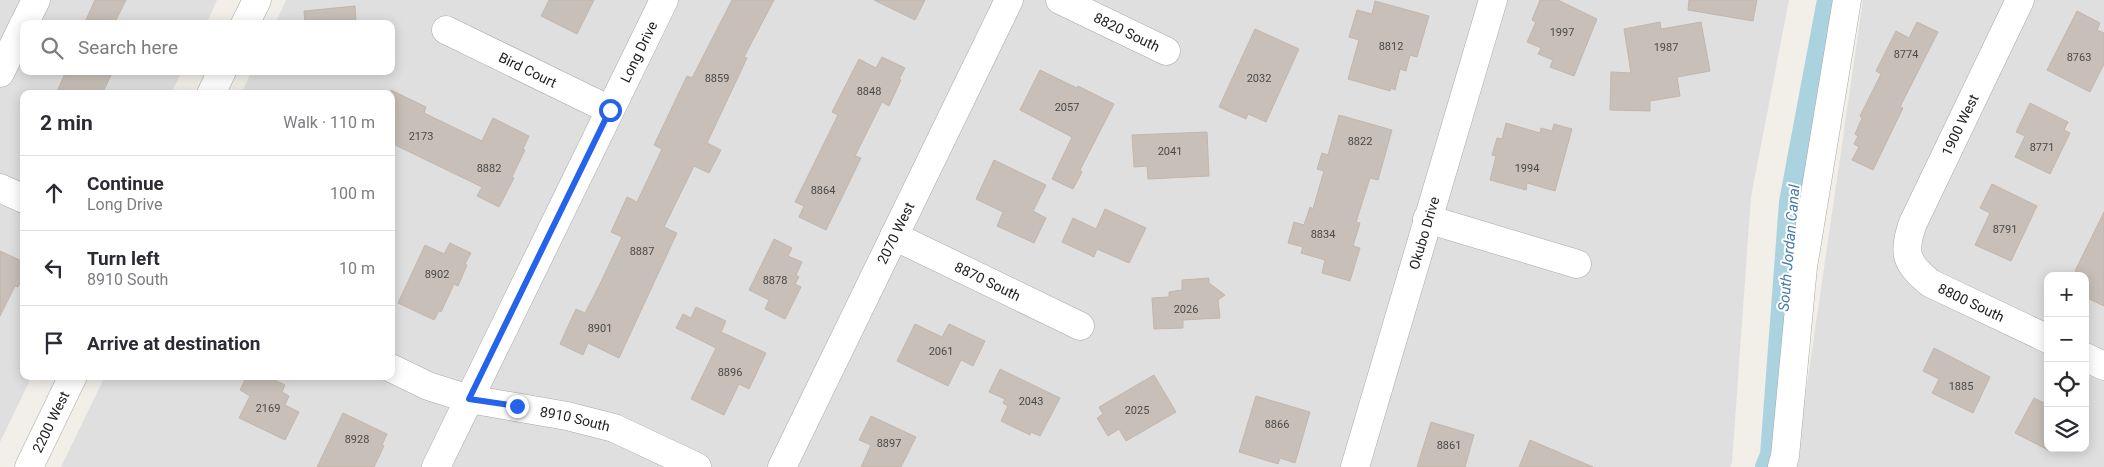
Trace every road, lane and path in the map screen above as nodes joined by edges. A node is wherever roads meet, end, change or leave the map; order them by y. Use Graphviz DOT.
graph roads {
  1 [pos="36,0"];
  2 [pos="257,0"];
  3 [pos="664,0"];
  4 [pos="1009,0"];
  5 [pos="1060,0"];
  6 [pos="1493,0"];
  7 [pos="1846,0"];
  8 [pos="2020,0"];
  9 [pos="26,20"];
  10 [pos="248,20"];
  11 [pos="446,30"];
  12 [pos="20,32"];
  13 [pos="1166,51"];
  14 [pos="0,73"];
  15 [pos="220,75"];
  16 [pos="213,90"];
  17 [pos="610,110"];
  18 [pos="0,188"];
  19 [pos="20,197"];
  20 [pos="1427,220"];
  21 [pos="894,236"];
  22 [pos="1906,253"];
  23 [pos="1577,264"];
  24 [pos="1080,326"];
  25 [pos="2044,337"];
  26 [pos="2089,359"];
  27 [pos="2104,366"];
  28 [pos="395,370"];
  29 [pos="71,380"];
  30 [pos="469,399"];
  31 [pos="29,467"];
  32 [pos="436,467"];
  33 [pos="697,467"];
  34 [pos="782,467"];
  35 [pos="1354,467"];
  36 [pos="1782,467"];
  1 -- 9 [label="street"];
  2 -- 10 [label="street"];
  3 -- 17 [label="street, Long Drive"];
  4 -- 21 [label="street, 2070 West"];
  5 -- 13 [label="street, 8820 South"];
  6 -- 20 [label="street, Okubo Drive"];
  7 -- 36 [label="street"];
  8 -- 22 [label="street, 1900 West"];
  11 -- 17 [label="street, Bird Court"];
  12 -- 14 [label="street"];
  15 -- 16 [label="street"];
  17 -- 30 [label="street, Long Drive"];
  18 -- 19 [label="street"];
  20 -- 23 [label="street"];
  20 -- 35 [label="street, Okubo Drive"];
  21 -- 24 [label="street, 8870 South"];
  21 -- 34 [label="street, 2070 West"];
  22 -- 25 [label="street, 8800 South"];
  26 -- 27 [label="street"];
  28 -- 30 [label="street, 8910 South"];
  29 -- 31 [label="street, 2200 West"];
  30 -- 32 [label="street, Long Drive"];
  30 -- 33 [label="street, 8910 South"];
}
